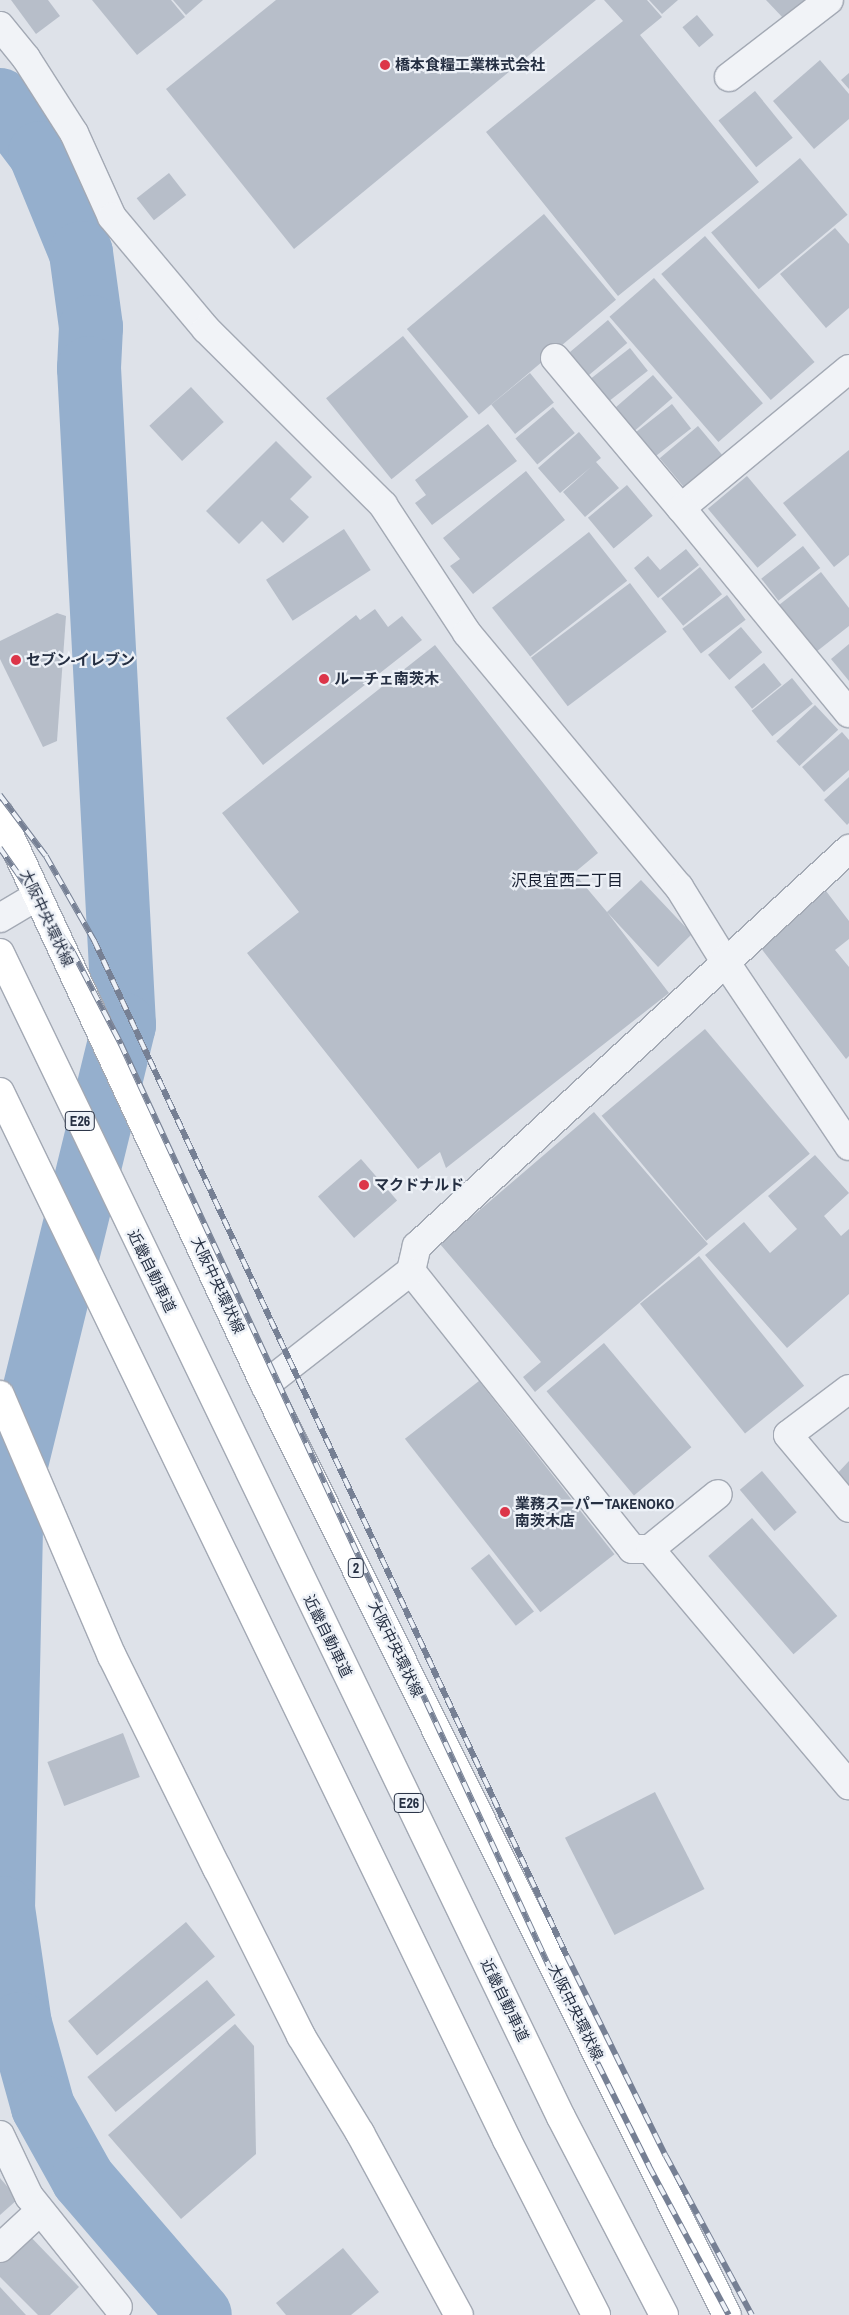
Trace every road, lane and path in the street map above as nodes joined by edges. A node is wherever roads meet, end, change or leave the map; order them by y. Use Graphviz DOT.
graph roads {
  1 [pos="830,0"];
  2 [pos="0,26"];
  3 [pos="729,77"];
  4 [pos="555,358"];
  5 [pos="849,369"];
  6 [pos="681,508"];
  7 [pos="849,713"];
  8 [pos="0,815"];
  9 [pos="849,849"];
  10 [pos="37,896"];
  11 [pos="0,918"];
  12 [pos="0,953"];
  13 [pos="724,960"];
  14 [pos="0,1092"];
  15 [pos="849,1146"];
  16 [pos="411,1271"];
  17 [pos="265,1384"];
  18 [pos="849,1389"];
  19 [pos="0,1395"];
  20 [pos="718,1494"];
  21 [pos="849,1508"];
  22 [pos="650,1550"];
  23 [pos="849,1785"];
  24 [pos="0,2135"];
  25 [pos="40,2211"];
  26 [pos="0,2248"];
  27 [pos="118,2307"];
  28 [pos="459,2315"];
  29 [pos="596,2315"];
  30 [pos="664,2315"];
  31 [pos="727,2315"];
  1 -- 3 [label="street"];
  2 -- 13 [label="street"];
  4 -- 6 [label="street"];
  5 -- 6 [label="street"];
  6 -- 7 [label="street"];
  8 -- 10 [label="main road, 大阪中央環状線 / 2"];
  9 -- 13 [label="street"];
  10 -- 11 [label="street"];
  10 -- 17 [label="main road, 大阪中央環状線 / 2"];
  12 -- 30 [label="main road, 近畿自動車道 / E26"];
  13 -- 15 [label="street"];
  13 -- 16 [label="street"];
  14 -- 29 [label="main road"];
  16 -- 17 [label="street"];
  16 -- 22 [label="street"];
  17 -- 31 [label="main road, 大阪中央環状線 / 2"];
  18 -- 21 [label="street"];
  19 -- 28 [label="main road"];
  20 -- 22 [label="street"];
  22 -- 23 [label="street"];
  24 -- 25 [label="street"];
  25 -- 26 [label="street"];
  25 -- 27 [label="street"];
}
